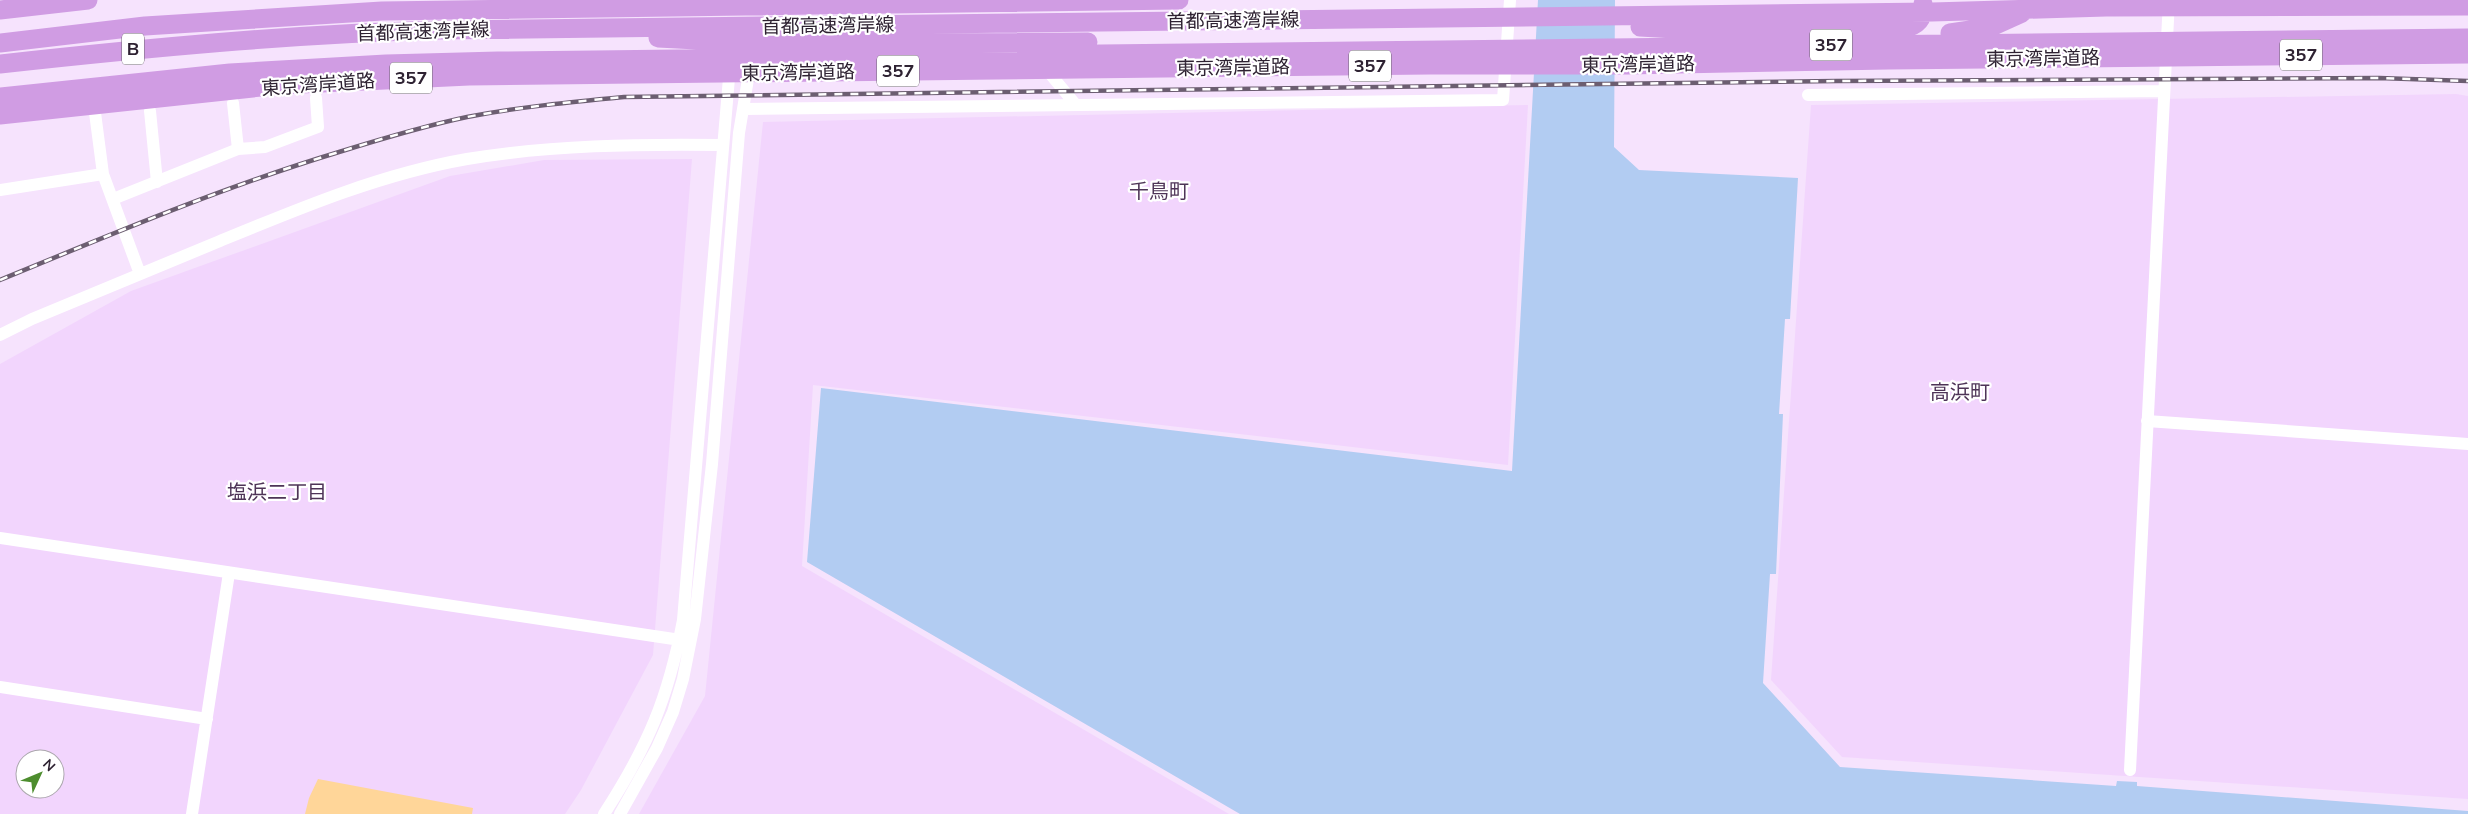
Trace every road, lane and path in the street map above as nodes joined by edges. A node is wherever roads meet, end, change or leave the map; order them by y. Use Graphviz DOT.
graph roads {
  1 [pos="88,0"];
  2 [pos="738,0"];
  3 [pos="756,0"];
  4 [pos="1180,0"];
  5 [pos="1653,0"];
  6 [pos="1923,0"];
  7 [pos="2170,0"];
  8 [pos="703,3"];
  9 [pos="2468,6"];
  10 [pos="1511,8"];
  11 [pos="2029,9"];
  12 [pos="0,10"];
  13 [pos="439,30"];
  14 [pos="2468,38"];
  15 [pos="0,43"];
  16 [pos="1021,48"];
  17 [pos="1459,50"];
  18 [pos="2468,54"];
  19 [pos="2166,57"];
  20 [pos="1310,60"];
  21 [pos="1706,62"];
  22 [pos="0,64"];
  23 [pos="1046,69"];
  24 [pos="730,73"];
  25 [pos="750,73"];
  26 [pos="2164,91"];
  27 [pos="1808,95"];
  28 [pos="0,96"];
  29 [pos="316,98"];
  30 [pos="233,103"];
  31 [pos="94,105"];
  32 [pos="1076,105"];
  33 [pos="744,109"];
  34 [pos="150,111"];
  35 [pos="0,115"];
  36 [pos="723,145"];
  37 [pos="238,149"];
  38 [pos="103,174"];
  39 [pos="157,182"];
  40 [pos="0,190"];
  41 [pos="113,199"];
  42 [pos="716,222"];
  43 [pos="732,223"];
  44 [pos="140,274"];
  45 [pos="709,316"];
  46 [pos="724,318"];
  47 [pos="0,335"];
  48 [pos="2147,421"];
  49 [pos="2468,444"];
  50 [pos="696,463"];
  51 [pos="712,464"];
  52 [pos="691,531"];
  53 [pos="704,532"];
  54 [pos="0,538"];
  55 [pos="229,573"];
  56 [pos="694,575"];
  57 [pos="686,641"];
  58 [pos="0,687"];
  59 [pos="208,718"];
  60 [pos="2130,770"];
  61 [pos="192,814"];
  62 [pos="604,814"];
  63 [pos="620,814"];
  1 -- 12 [label="highway"];
  2 -- 24 [label="street"];
  3 -- 25 [label="street"];
  4 -- 8 [label="highway, 首都高速湾岸線 / B"];
  5 -- 11 [label="highway"];
  6 -- 10 [label="highway"];
  7 -- 19 [label="street"];
  8 -- 15 [label="highway, 首都高速湾岸線 / B"];
  9 -- 11 [label="highway, 首都高速湾岸線 / B"];
  10 -- 11 [label="highway, 首都高速湾岸線 / B"];
  10 -- 13 [label="highway, 首都高速湾岸線 / B"];
  10 -- 32 [label="street"];
  13 -- 16 [label="highway"];
  13 -- 22 [label="highway, 首都高速湾岸線 / B"];
  14 -- 17 [label="highway, 東京湾岸道路 / 357"];
  16 -- 20 [label="highway, 東京湾岸道路 / 357"];
  16 -- 28 [label="highway, 東京湾岸道路 / 357"];
  17 -- 20 [label="highway, 東京湾岸道路 / 357"];
  17 -- 21 [label="highway"];
  18 -- 19 [label="highway, 東京湾岸道路 / 357"];
  19 -- 21 [label="highway, 東京湾岸道路 / 357"];
  19 -- 26 [label="street"];
  20 -- 21 [label="highway, 東京湾岸道路 / 357"];
  20 -- 23 [label="highway, 東京湾岸道路 / 357"];
  23 -- 25 [label="highway, 東京湾岸道路 / 357"];
  23 -- 32 [label="street"];
  24 -- 25 [label="highway, 東京湾岸道路 / 357"];
  24 -- 31 [label="highway, 東京湾岸道路 / 357"];
  24 -- 36 [label="street"];
  25 -- 33 [label="street"];
  26 -- 27 [label="street"];
  26 -- 48 [label="street"];
  29 -- 37 [label="street"];
  30 -- 37 [label="street"];
  31 -- 35 [label="highway, 東京湾岸道路 / 357"];
  31 -- 38 [label="street"];
  32 -- 33 [label="street"];
  33 -- 43 [label="street"];
  34 -- 39 [label="street"];
  36 -- 42 [label="street"];
  36 -- 44 [label="street"];
  37 -- 39 [label="street"];
  38 -- 40 [label="street"];
  38 -- 41 [label="street"];
  39 -- 41 [label="street"];
  41 -- 44 [label="street"];
  42 -- 43 [label="street"];
  42 -- 45 [label="street"];
  43 -- 46 [label="street"];
  44 -- 47 [label="street"];
  45 -- 46 [label="street"];
  45 -- 50 [label="street"];
  46 -- 51 [label="street"];
  48 -- 49 [label="street"];
  48 -- 60 [label="street"];
  50 -- 51 [label="street"];
  50 -- 52 [label="street"];
  51 -- 53 [label="street"];
  52 -- 53 [label="street"];
  52 -- 56 [label="street"];
  53 -- 56 [label="street"];
  54 -- 55 [label="street"];
  55 -- 57 [label="street"];
  55 -- 59 [label="street"];
  56 -- 57 [label="street"];
  57 -- 62 [label="street"];
  57 -- 63 [label="street"];
  58 -- 59 [label="street"];
  59 -- 61 [label="street"];
}
